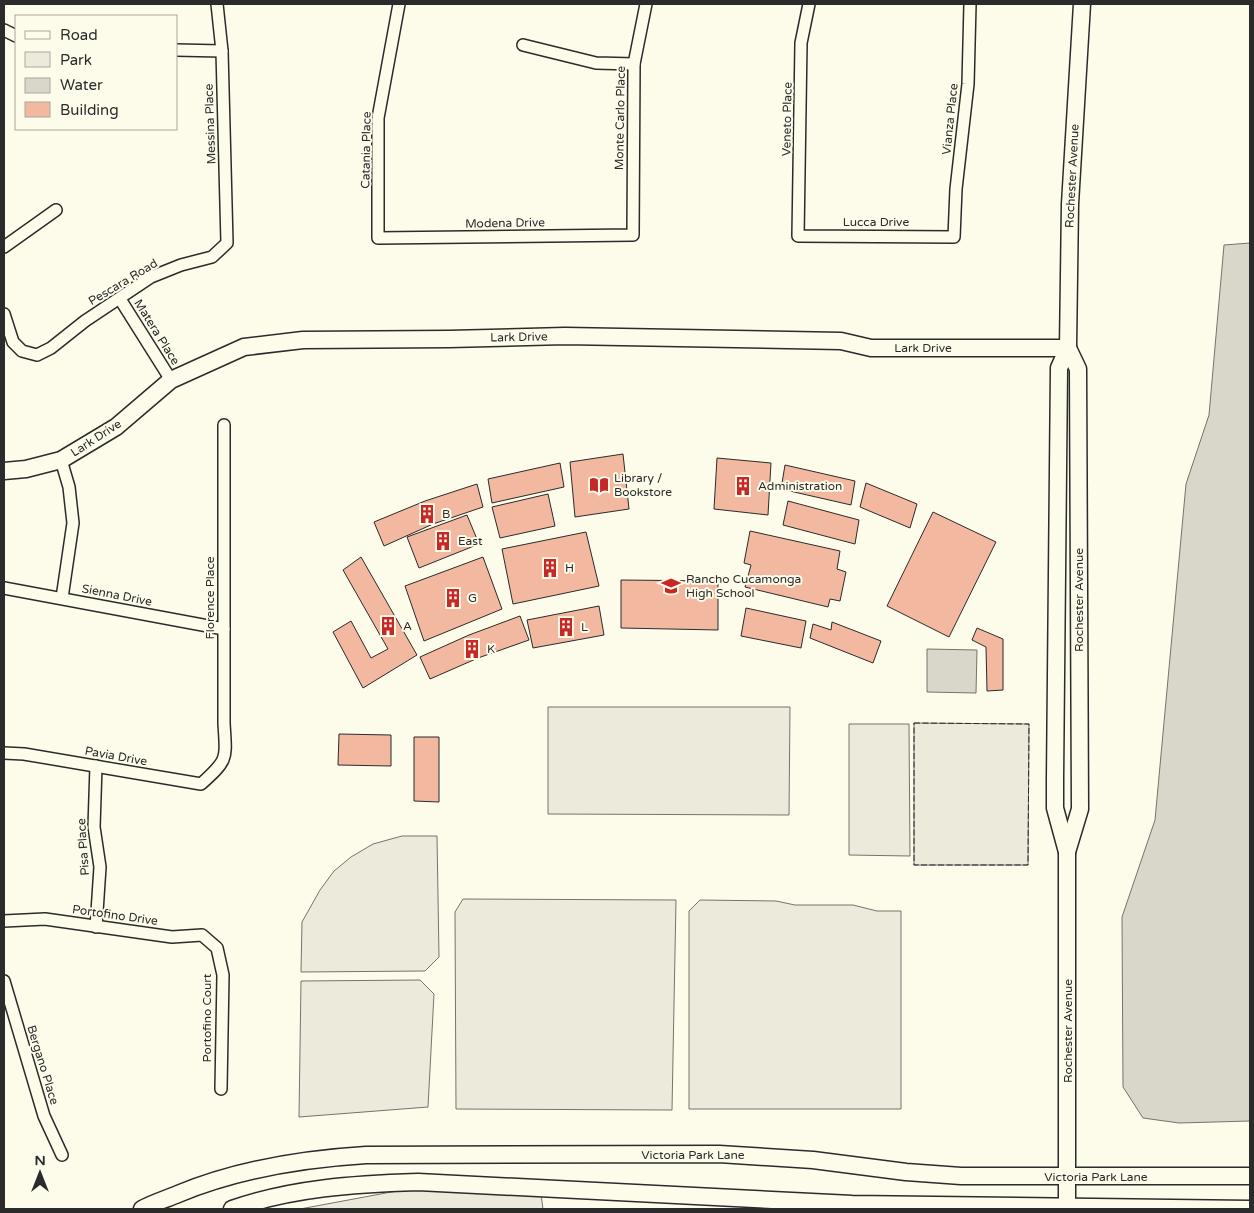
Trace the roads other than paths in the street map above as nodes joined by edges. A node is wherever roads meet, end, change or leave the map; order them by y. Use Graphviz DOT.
graph roads {
  1 [pos="217,4"];
  2 [pos="398,4"];
  3 [pos="646,4"];
  4 [pos="809,4"];
  5 [pos="970,4"];
  6 [pos="1082,4"];
  7 [pos="523,45"];
  8 [pos="178,50"];
  9 [pos="222,51"];
  10 [pos="634,64"];
  11 [pos="56,210"];
  12 [pos="633,234"];
  13 [pos="798,236"];
  14 [pos="954,237"];
  15 [pos="378,238"];
  16 [pos="228,243"];
  17 [pos="4,247"];
  18 [pos="120,299"];
  19 [pos="4,314"];
  20 [pos="1068,348"];
  21 [pos="171,380"];
  22 [pos="224,425"];
  23 [pos="61,460"];
  24 [pos="4,471"];
  25 [pos="4,588"];
  26 [pos="62,598"];
  27 [pos="224,629"];
  28 [pos="4,753"];
  29 [pos="96,766"];
  30 [pos="218,769"];
  31 [pos="1067,852"];
  32 [pos="4,921"];
  33 [pos="96,927"];
  34 [pos="217,948"];
  35 [pos="4,981"];
  36 [pos="220,1089"];
  37 [pos="62,1155"];
  38 [pos="1250,1176"];
  39 [pos="1068,1177"];
  40 [pos="852,1206"];
  41 [pos="1068,1208"];
  42 [pos="142,1209"];
  43 [pos="232,1209"];
  44 [pos="1250,1209"];
  1 -- 9 [label="street, Messina Place"];
  2 -- 15 [label="street, Catania Place"];
  3 -- 10 [label="street, Monte Carlo Place"];
  4 -- 13 [label="street, Veneto Place"];
  5 -- 14 [label="street, Vianza Place"];
  6 -- 20 [label="street, Rochester Avenue"];
  7 -- 10 [label="street"];
  8 -- 9 [label="street"];
  9 -- 16 [label="street, Messina Place"];
  10 -- 12 [label="street, Monte Carlo Place"];
  11 -- 17 [label="street"];
  12 -- 15 [label="street, Modena Drive"];
  13 -- 14 [label="street, Lucca Drive"];
  16 -- 18 [label="street, Pescara Road"];
  18 -- 19 [label="street, Pescara Road"];
  18 -- 21 [label="street, Matera Place"];
  20 -- 21 [label="street, Lark Drive"];
  20 -- 31 [label="street, Rochester Avenue"];
  20 -- 31 [label="street, Rochester Avenue"];
  21 -- 23 [label="street, Lark Drive"];
  22 -- 27 [label="street, Florence Place"];
  23 -- 24 [label="street, Lark Drive"];
  23 -- 26 [label="street"];
  25 -- 26 [label="street, Sienna Drive"];
  26 -- 27 [label="street, Sienna Drive"];
  27 -- 30 [label="street, Florence Place"];
  28 -- 29 [label="street, Pavia Drive"];
  29 -- 30 [label="street, Pavia Drive"];
  29 -- 33 [label="street, Pisa Place"];
  31 -- 39 [label="street, Rochester Avenue"];
  32 -- 33 [label="street, Portofino Drive"];
  33 -- 34 [label="street, Portofino Drive"];
  34 -- 36 [label="street, Portofino Court"];
  35 -- 37 [label="street, Bergano Place"];
  38 -- 39 [label="street, Victoria Park Lane"];
  39 -- 41 [label="street, Rochester Avenue"];
  39 -- 42 [label="street, Victoria Park Lane"];
  40 -- 41 [label="street"];
  40 -- 43 [label="street"];
  41 -- 44 [label="street"];
}
